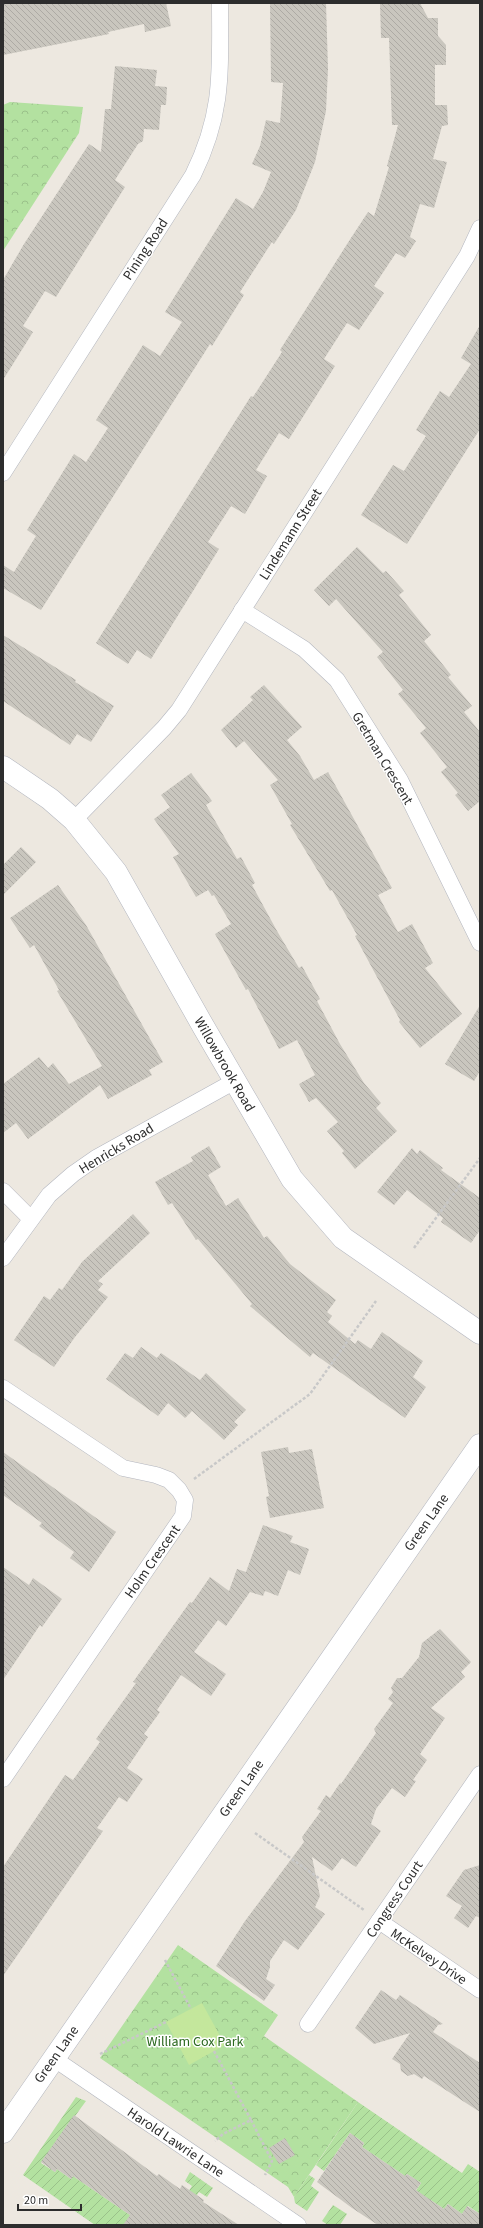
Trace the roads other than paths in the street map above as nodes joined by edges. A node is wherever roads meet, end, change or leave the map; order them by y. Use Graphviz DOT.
graph roads {
  1 [pos="220,3"];
  2 [pos="480,228"];
  3 [pos="3,473"];
  4 [pos="242,610"];
  5 [pos="3,767"];
  6 [pos="74,820"];
  7 [pos="480,943"];
  8 [pos="235,1081"];
  9 [pos="3,1191"];
  10 [pos="30,1218"];
  11 [pos="3,1258"];
  12 [pos="480,1334"];
  13 [pos="3,1388"];
  14 [pos="480,1445"];
  15 [pos="480,1774"];
  16 [pos="3,1779"];
  17 [pos="379,1921"];
  18 [pos="480,1990"];
  19 [pos="308,2024"];
  20 [pos="53,2058"];
  21 [pos="3,2132"];
  22 [pos="298,2225"];
  1 -- 3 [label="street, Pining Road"];
  2 -- 4 [label="street, Lindemann Street"];
  4 -- 6 [label="street, Lindemann Street"];
  4 -- 7 [label="street, Gretman Crescent"];
  5 -- 6 [label="street, Willowbrook Road"];
  6 -- 8 [label="street, Willowbrook Road"];
  8 -- 10 [label="street, Henricks Road"];
  8 -- 12 [label="street, Willowbrook Road"];
  9 -- 10 [label="street"];
  10 -- 11 [label="street, Henricks Road"];
  13 -- 16 [label="street, Holm Crescent"];
  14 -- 20 [label="street, Green Lane"];
  15 -- 17 [label="street, Congress Court"];
  17 -- 18 [label="street, McKelvey Drive"];
  17 -- 19 [label="street, Congress Court"];
  20 -- 21 [label="street, Green Lane"];
  20 -- 22 [label="street, Harold Lawrie Lane"];
}
